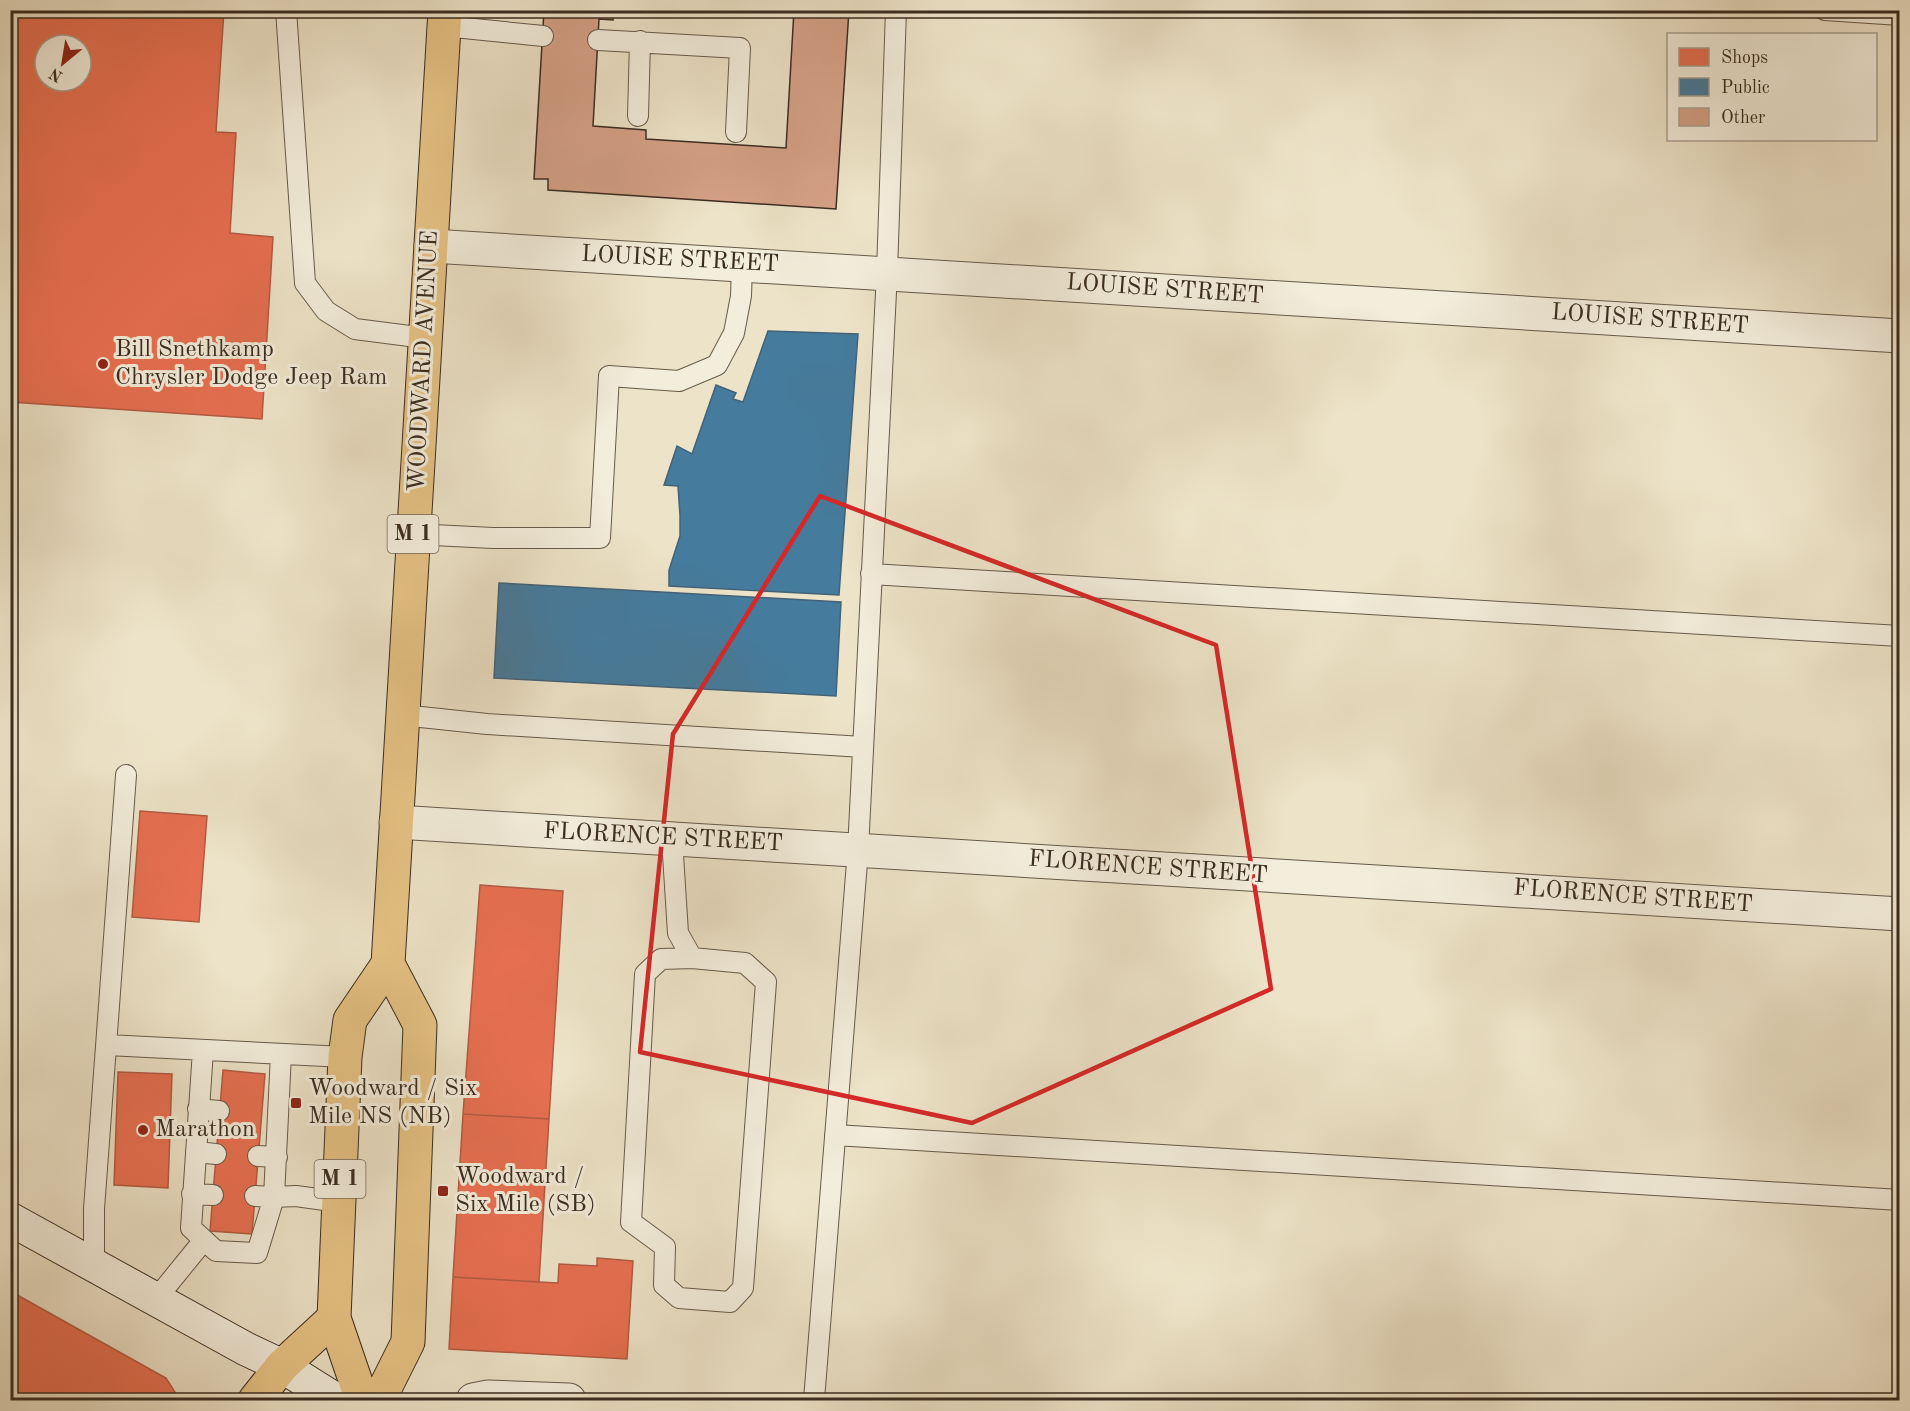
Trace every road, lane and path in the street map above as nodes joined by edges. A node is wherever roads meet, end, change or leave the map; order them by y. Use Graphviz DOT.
graph roads {
  1 [pos="286,10"];
  2 [pos="896,10"];
  3 [pos="1825,10"];
  4 [pos="1899,15"];
  5 [pos="445,18"];
  6 [pos="543,36"];
  7 [pos="598,40"];
  8 [pos="640,41"];
  9 [pos="638,116"];
  10 [pos="736,132"];
  11 [pos="431,246"];
  12 [pos="742,264"];
  13 [pos="887,272"];
  14 [pos="1899,336"];
  15 [pos="425,338"];
  16 [pos="413,534"];
  17 [pos="872,574"];
  18 [pos="1899,636"];
  19 [pos="402,715"];
  20 [pos="863,747"];
  21 [pos="126,775"];
  22 [pos="396,822"];
  23 [pos="672,839"];
  24 [pos="858,850"];
  25 [pos="1899,914"];
  26 [pos="692,958"];
  27 [pos="388,964"];
  28 [pos="107,1045"];
  29 [pos="203,1050"];
  30 [pos="281,1054"];
  31 [pos="345,1057"];
  32 [pos="198,1109"];
  33 [pos="219,1111"];
  34 [pos="835,1135"];
  35 [pos="196,1152"];
  36 [pos="216,1154"];
  37 [pos="192,1194"];
  38 [pos="213,1195"];
  39 [pos="265,1196"];
  40 [pos="1899,1200"];
  41 [pos="339,1202"];
  42 [pos="10,1219"];
  43 [pos="204,1240"];
  44 [pos="94,1264"];
  45 [pos="156,1299"];
  46 [pos="334,1318"];
  47 [pos="282,1366"];
  48 [pos="255,1401"];
  49 [pos="336,1401"];
  50 [pos="362,1401"];
  51 [pos="379,1401"];
  52 [pos="473,1401"];
  53 [pos="569,1401"];
  54 [pos="814,1401"];
  1 -- 15 [label="lane"];
  2 -- 13 [label="lane"];
  3 -- 4 [label="lane"];
  5 -- 6 [label="lane"];
  5 -- 11 [label="main road, WOODWARD AVENUE / M 1"];
  7 -- 8 [label="lane"];
  8 -- 9 [label="lane"];
  8 -- 10 [label="lane"];
  11 -- 12 [label="street, LOUISE STREET"];
  11 -- 15 [label="main road, WOODWARD AVENUE / M 1"];
  12 -- 13 [label="street, LOUISE STREET"];
  12 -- 16 [label="lane"];
  13 -- 14 [label="street, LOUISE STREET"];
  13 -- 17 [label="lane"];
  15 -- 16 [label="main road, WOODWARD AVENUE / M 1"];
  16 -- 19 [label="main road, WOODWARD AVENUE / M 1"];
  17 -- 18 [label="lane"];
  17 -- 20 [label="lane"];
  19 -- 20 [label="lane"];
  19 -- 22 [label="main road, WOODWARD AVENUE / M 1"];
  20 -- 24 [label="lane"];
  21 -- 28 [label="lane"];
  22 -- 23 [label="street, FLORENCE STREET"];
  22 -- 27 [label="main road, WOODWARD AVENUE / M 1"];
  23 -- 24 [label="street, FLORENCE STREET"];
  23 -- 26 [label="lane"];
  24 -- 25 [label="street, FLORENCE STREET"];
  24 -- 34 [label="lane"];
  26 -- 26 [label="lane"];
  27 -- 31 [label="main road, M 1"];
  27 -- 51 [label="main road"];
  28 -- 29 [label="lane"];
  28 -- 44 [label="lane"];
  29 -- 30 [label="lane"];
  29 -- 32 [label="lane"];
  30 -- 31 [label="lane"];
  30 -- 39 [label="lane"];
  31 -- 41 [label="main road, M 1"];
  32 -- 33 [label="lane"];
  32 -- 35 [label="lane"];
  34 -- 40 [label="lane"];
  34 -- 54 [label="lane"];
  35 -- 36 [label="lane"];
  35 -- 37 [label="lane"];
  37 -- 38 [label="lane"];
  37 -- 43 [label="lane"];
  39 -- 41 [label="lane"];
  39 -- 43 [label="lane"];
  41 -- 46 [label="main road, M 1"];
  42 -- 44 [label="street"];
  43 -- 45 [label="lane"];
  44 -- 45 [label="street"];
  45 -- 47 [label="street"];
  46 -- 47 [label="main road"];
  46 -- 50 [label="main road, M 1"];
  47 -- 48 [label="main road"];
  47 -- 49 [label="street"];
  52 -- 53 [label="street"];
}
